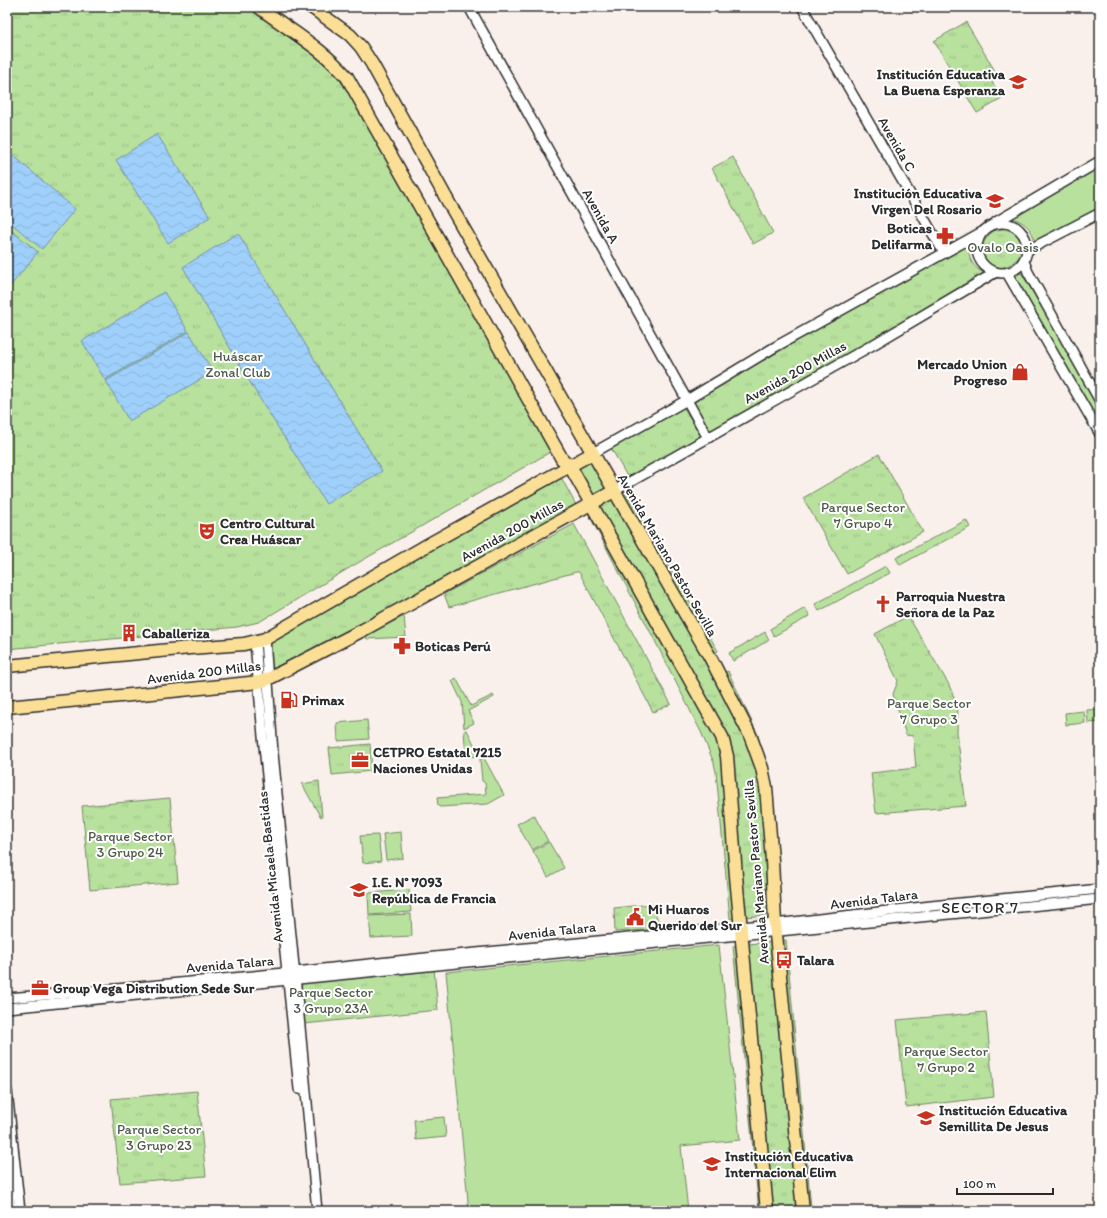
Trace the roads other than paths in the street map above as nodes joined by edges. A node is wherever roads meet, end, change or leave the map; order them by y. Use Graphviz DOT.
graph roads {
  1 [pos="259,7"];
  2 [pos="311,7"];
  3 [pos="469,7"];
  4 [pos="802,7"];
  5 [pos="1100,161"];
  6 [pos="1100,212"];
  7 [pos="990,225"];
  8 [pos="982,232"];
  9 [pos="1028,250"];
  10 [pos="944,253"];
  11 [pos="1024,261"];
  12 [pos="996,272"];
  13 [pos="1007,272"];
  14 [pos="687,400"];
  15 [pos="1100,401"];
  16 [pos="1100,434"];
  17 [pos="708,438"];
  18 [pos="593,453"];
  19 [pos="565,465"];
  20 [pos="614,491"];
  21 [pos="590,504"];
  22 [pos="260,641"];
  23 [pos="7,666"];
  24 [pos="264,680"];
  25 [pos="7,707"];
  26 [pos="1100,889"];
  27 [pos="1100,899"];
  28 [pos="775,928"];
  29 [pos="741,931"];
  30 [pos="292,976"];
  31 [pos="7,998"];
  32 [pos="7,1008"];
  33 [pos="7,1091"];
  34 [pos="7,1168"];
  35 [pos="11,1211"];
  36 [pos="20,1211"];
  37 [pos="311,1211"];
  38 [pos="317,1211"];
  39 [pos="768,1211"];
  40 [pos="802,1211"];
  1 -- 19 [label="main road, Avenida Mariano Pastor Sevilla"];
  2 -- 18 [label="main road, Avenida Mariano Pastor Sevilla"];
  3 -- 14 [label="street, Avenida A"];
  4 -- 10 [label="street, Avenida C"];
  5 -- 7 [label="street"];
  6 -- 9 [label="street"];
  7 -- 8 [label="street"];
  7 -- 9 [label="street"];
  8 -- 10 [label="street, Avenida 200 Millas"];
  8 -- 12 [label="street"];
  9 -- 11 [label="street"];
  10 -- 14 [label="street, Avenida 200 Millas"];
  11 -- 13 [label="street"];
  11 -- 15 [label="street"];
  12 -- 13 [label="street"];
  12 -- 17 [label="street, Avenida 200 Millas"];
  13 -- 16 [label="street"];
  14 -- 17 [label="street, Avenida A"];
  14 -- 18 [label="street, Avenida 200 Millas"];
  17 -- 20 [label="street, Avenida 200 Millas"];
  18 -- 19 [label="main road, Avenida 200 Millas"];
  18 -- 20 [label="main road, Avenida Mariano Pastor Sevilla"];
  19 -- 21 [label="main road, Avenida Mariano Pastor Sevilla"];
  19 -- 22 [label="main road, Avenida 200 Millas"];
  20 -- 21 [label="main road, Avenida 200 Millas"];
  20 -- 28 [label="main road, Avenida Mariano Pastor Sevilla"];
  21 -- 24 [label="main road, Avenida 200 Millas"];
  21 -- 29 [label="main road, Avenida Mariano Pastor Sevilla"];
  22 -- 23 [label="main road, Avenida 200 Millas"];
  22 -- 24 [label="street, Avenida Micaela Bastidas"];
  24 -- 25 [label="main road, Avenida 200 Millas"];
  24 -- 30 [label="street, Avenida Micaela Bastidas"];
  26 -- 28 [label="street, Avenida Talara"];
  27 -- 28 [label="street, Avenida Talara"];
  28 -- 29 [label="street, Avenida Talara"];
  28 -- 40 [label="main road, Avenida Mariano Pastor Sevilla"];
  29 -- 30 [label="street, Avenida Talara"];
  29 -- 39 [label="main road, Avenida Mariano Pastor Sevilla"];
  30 -- 31 [label="street, Avenida Talara"];
  30 -- 32 [label="street, Avenida Talara"];
  30 -- 37 [label="street, Avenida Micaela Bastidas"];
  30 -- 38 [label="street, Avenida Micaela Bastidas"];
  33 -- 36 [label="street"];
  34 -- 35 [label="street"];
}
